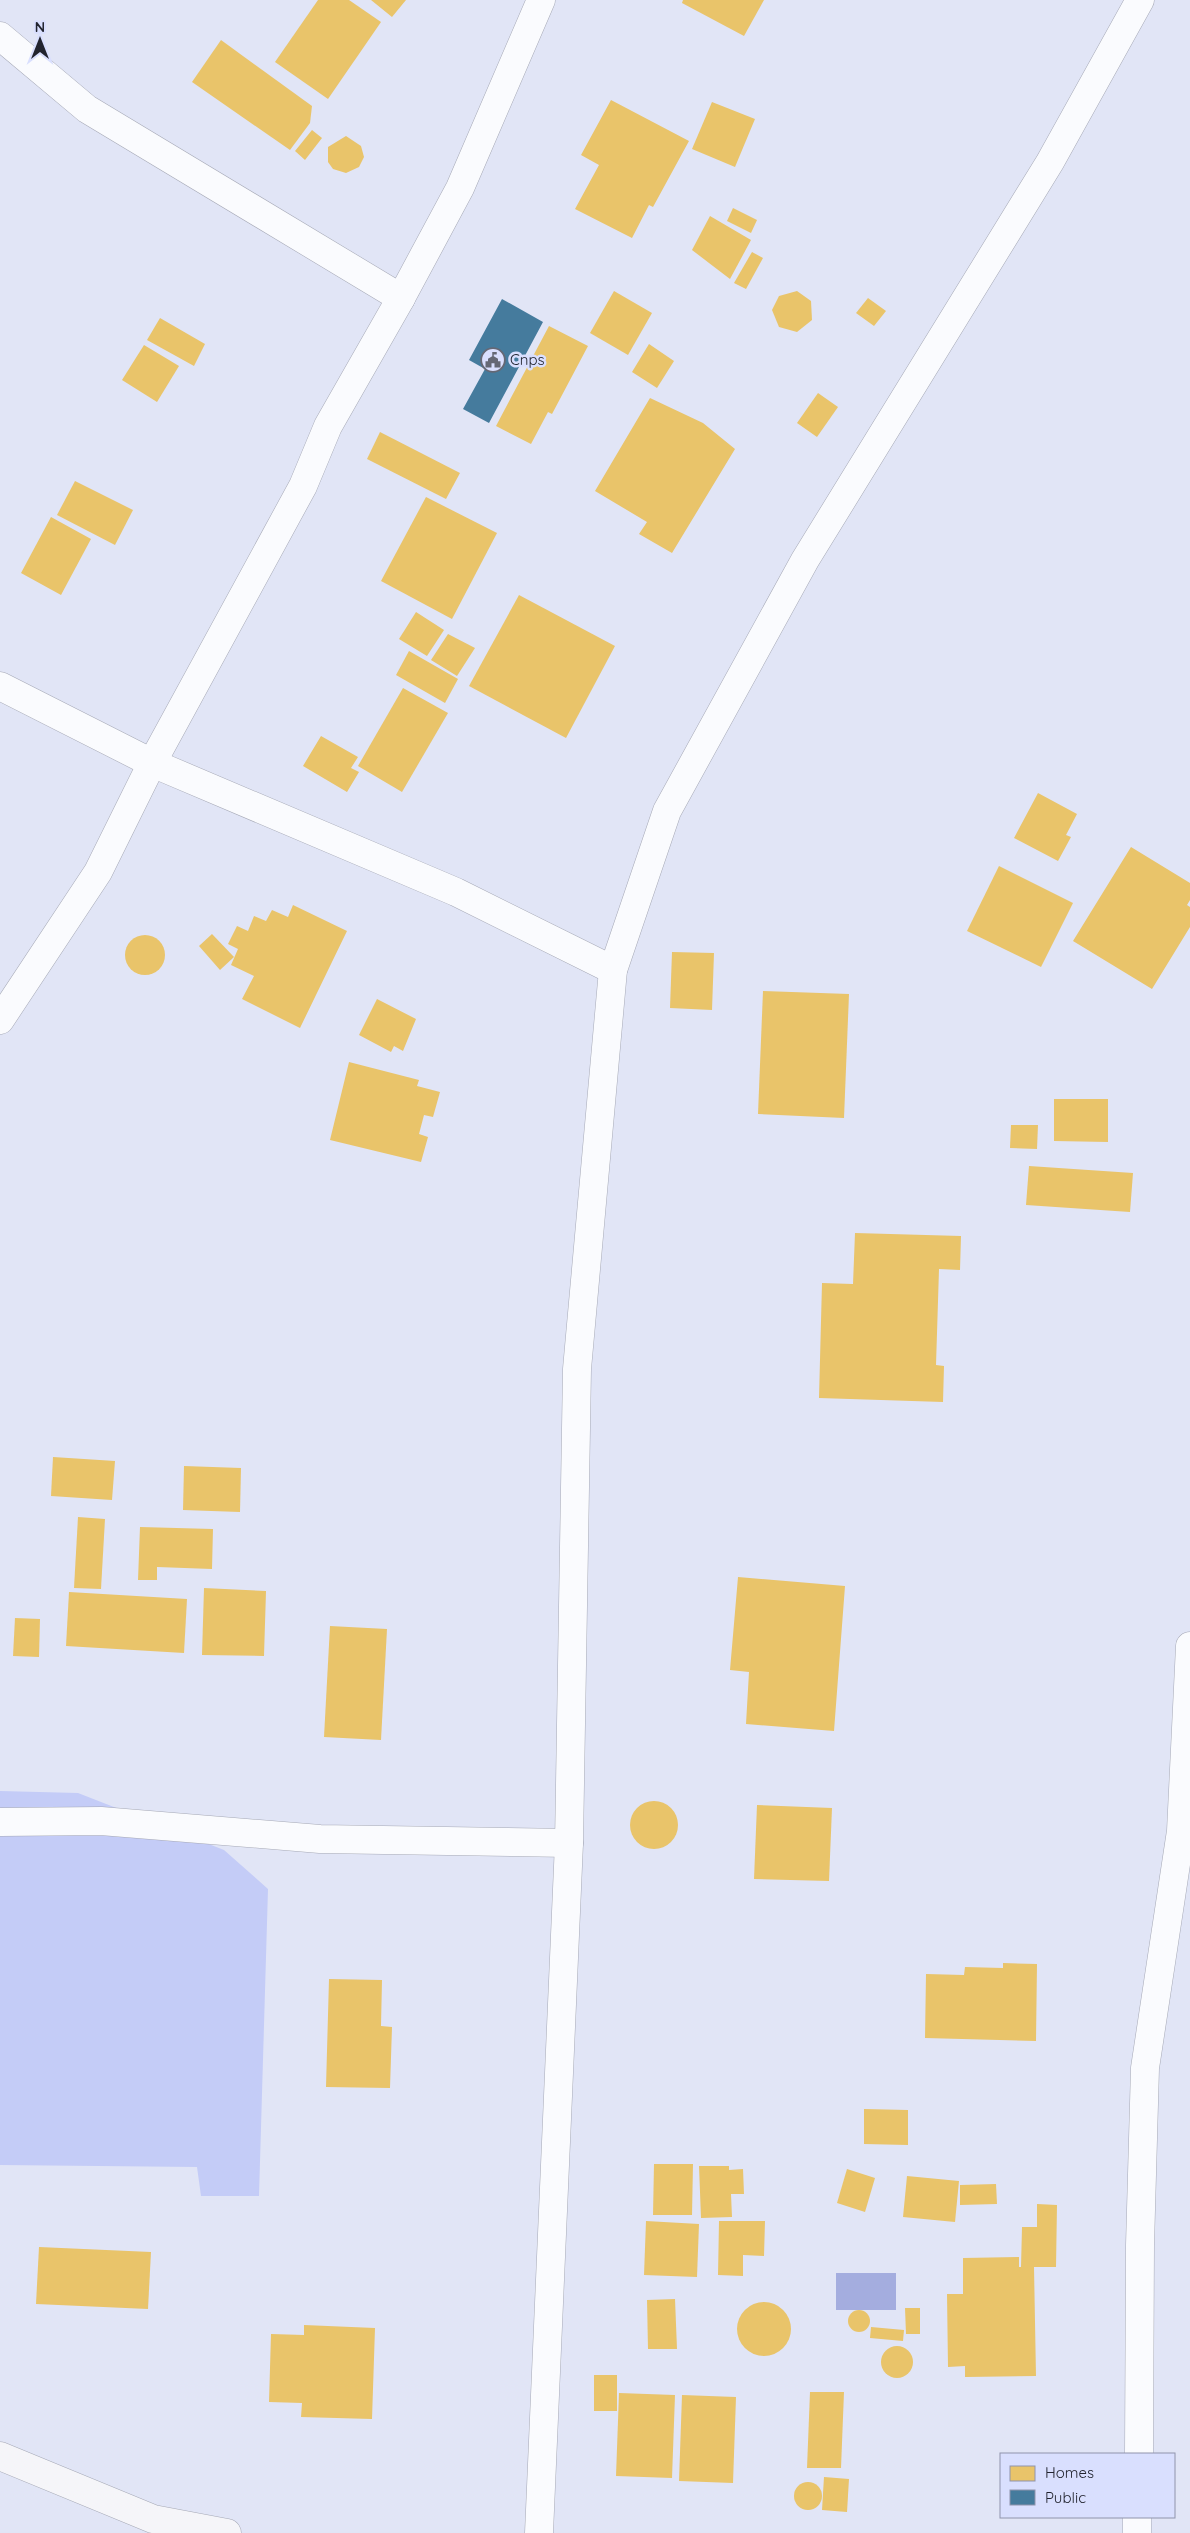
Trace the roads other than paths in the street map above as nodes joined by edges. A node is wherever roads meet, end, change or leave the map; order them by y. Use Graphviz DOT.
graph roads {
  1 [pos="541,0"];
  2 [pos="1140,0"];
  3 [pos="0,36"];
  4 [pos="401,298"];
  5 [pos="0,686"];
  6 [pos="152,763"];
  7 [pos="613,970"];
  8 [pos="0,1020"];
  9 [pos="1190,1646"];
  10 [pos="0,1822"];
  11 [pos="569,1843"];
  12 [pos="1139,2453"];
  13 [pos="0,2456"];
  14 [pos="1137,2518"];
  15 [pos="227,2533"];
  16 [pos="539,2533"];
  17 [pos="1136,2533"];
  1 -- 4 [label="street"];
  2 -- 7 [label="street"];
  3 -- 4 [label="street"];
  4 -- 6 [label="street"];
  5 -- 6 [label="street"];
  6 -- 7 [label="street"];
  6 -- 8 [label="street"];
  7 -- 11 [label="street"];
  9 -- 12 [label="street"];
  10 -- 11 [label="street"];
  11 -- 16 [label="street"];
  13 -- 15 [label="street"];
  14 -- 17 [label="street"];
}
